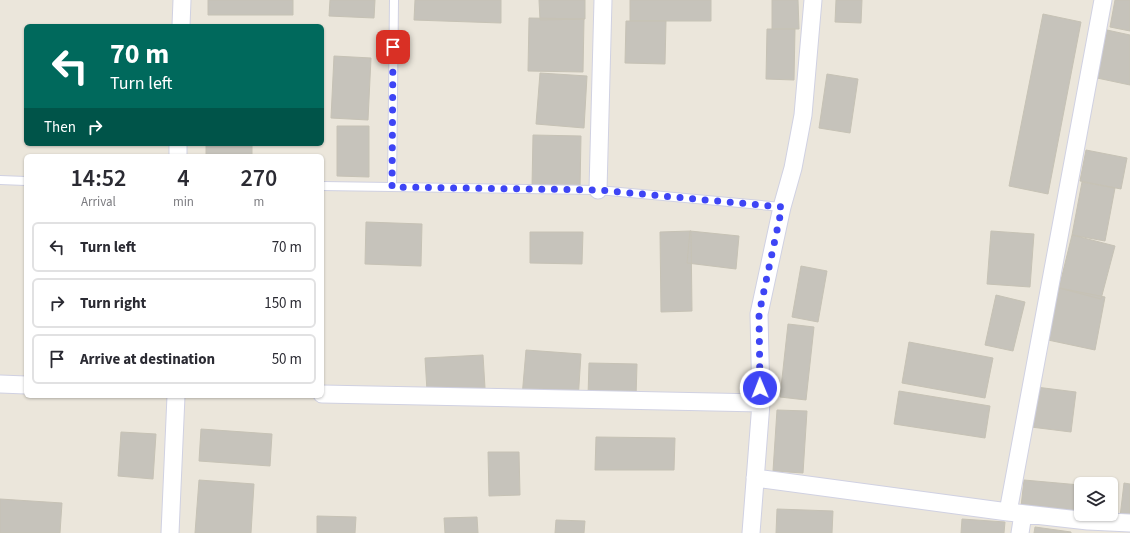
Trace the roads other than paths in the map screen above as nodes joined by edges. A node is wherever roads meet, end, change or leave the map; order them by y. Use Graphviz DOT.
graph roads {
  1 [pos="182,0"];
  2 [pos="394,0"];
  3 [pos="603,0"];
  4 [pos="813,0"];
  5 [pos="1103,0"];
  6 [pos="181,24"];
  7 [pos="0,180"];
  8 [pos="24,180"];
  9 [pos="324,186"];
  10 [pos="392,187"];
  11 [pos="598,190"];
  12 [pos="782,207"];
  13 [pos="0,384"];
  14 [pos="24,385"];
  15 [pos="324,394"];
  16 [pos="176,398"];
  17 [pos="761,403"];
  18 [pos="755,478"];
  19 [pos="1016,513"];
  20 [pos="1130,523"];
  21 [pos="170,533"];
  22 [pos="751,533"];
  23 [pos="1020,533"];
  1 -- 6 [label="street"];
  2 -- 10 [label="lane"];
  3 -- 11 [label="street"];
  4 -- 12 [label="street"];
  5 -- 19 [label="street"];
  7 -- 8 [label="lane"];
  9 -- 10 [label="lane"];
  10 -- 11 [label="lane"];
  11 -- 12 [label="lane"];
  12 -- 17 [label="street"];
  13 -- 14 [label="street"];
  15 -- 17 [label="street"];
  16 -- 21 [label="street"];
  17 -- 18 [label="street"];
  18 -- 19 [label="street"];
  18 -- 22 [label="street"];
  19 -- 20 [label="street"];
  19 -- 23 [label="street"];
}
